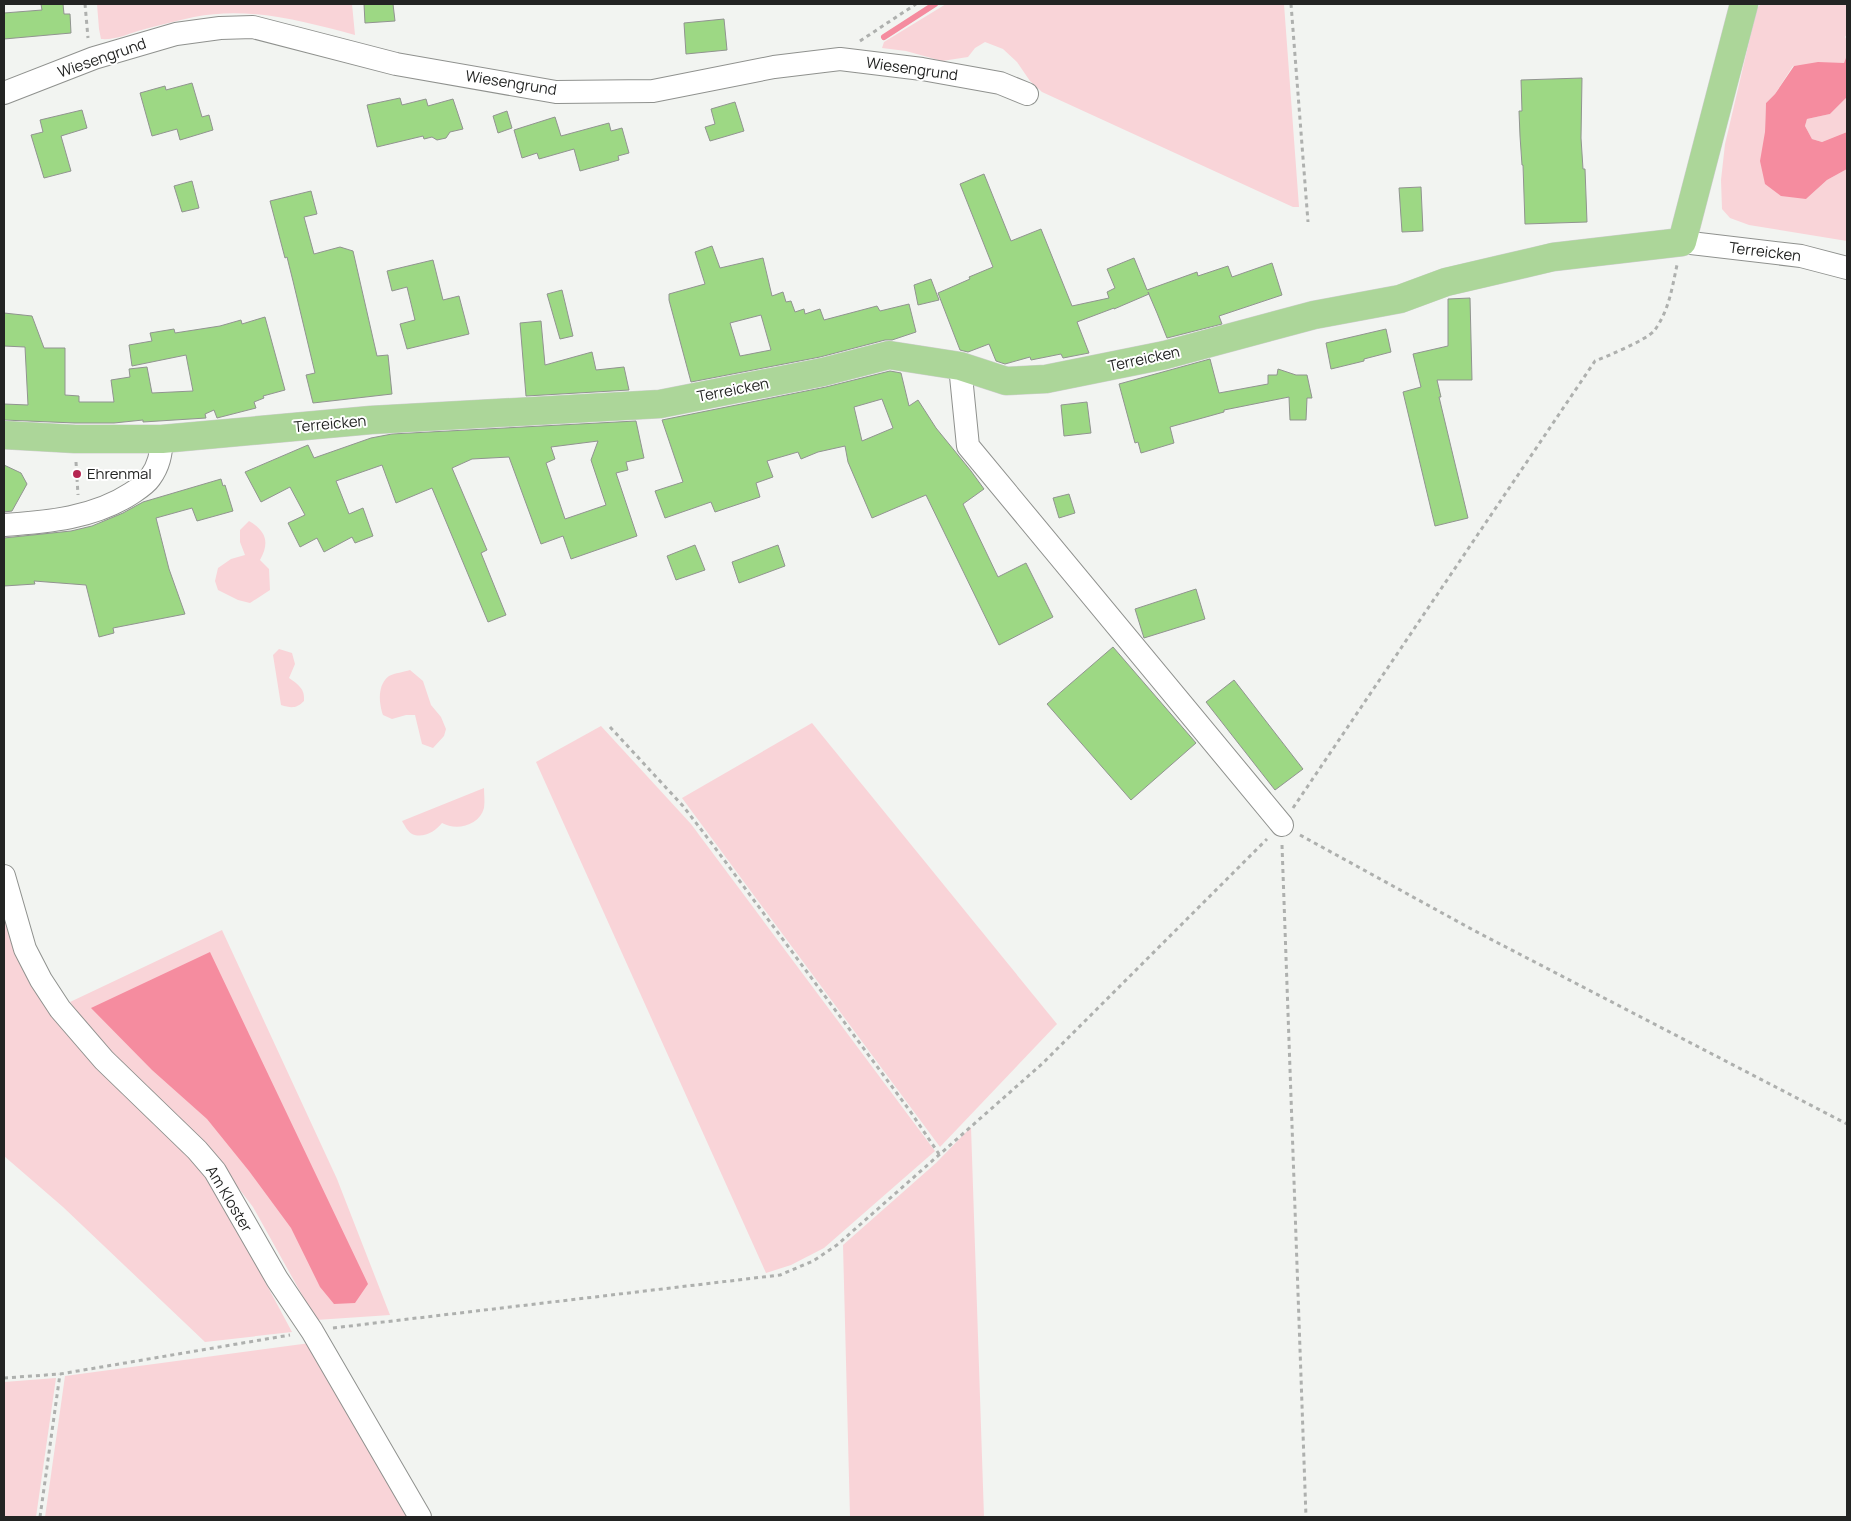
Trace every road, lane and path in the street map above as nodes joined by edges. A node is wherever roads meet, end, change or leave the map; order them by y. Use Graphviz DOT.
graph roads {
  1 [pos="85,4"];
  2 [pos="916,4"];
  3 [pos="1291,4"];
  4 [pos="1744,4"];
  5 [pos="94,58"];
  6 [pos="840,59"];
  7 [pos="4,93"];
  8 [pos="1028,94"];
  9 [pos="1308,222"];
  10 [pos="1682,242"];
  11 [pos="1847,268"];
  12 [pos="960,366"];
  13 [pos="4,435"];
  14 [pos="75,438"];
  15 [pos="162,439"];
  16 [pos="79,515"];
  17 [pos="4,525"];
  18 [pos="610,727"];
  19 [pos="1282,825"];
  20 [pos="4,876"];
  21 [pos="1847,1124"];
  22 [pos="939,1154"];
  23 [pos="312,1331"];
  24 [pos="60,1374"];
  25 [pos="4,1378"];
  26 [pos="40,1517"];
  27 [pos="420,1517"];
  28 [pos="1306,1517"];
  1 -- 5 [label="path"];
  2 -- 6 [label="path"];
  3 -- 9 [label="path"];
  4 -- 10 [label="main road"];
  5 -- 6 [label="street, Wiesengrund"];
  5 -- 7 [label="street, Wiesengrund"];
  6 -- 8 [label="street, Wiesengrund"];
  10 -- 11 [label="street, Terreicken"];
  10 -- 12 [label="main road, Terreicken"];
  10 -- 19 [label="path"];
  12 -- 15 [label="main road, Terreicken"];
  12 -- 19 [label="street"];
  13 -- 14 [label="main road, Terreicken"];
  14 -- 15 [label="main road, Terreicken"];
  14 -- 16 [label="path"];
  15 -- 16 [label="street"];
  16 -- 17 [label="street"];
  18 -- 22 [label="path"];
  19 -- 21 [label="path"];
  19 -- 22 [label="path"];
  19 -- 28 [label="path"];
  20 -- 23 [label="street, Am Kloster"];
  22 -- 23 [label="path"];
  23 -- 24 [label="path"];
  23 -- 27 [label="street, Am Kloster"];
  24 -- 25 [label="path"];
  24 -- 26 [label="path"];
}
